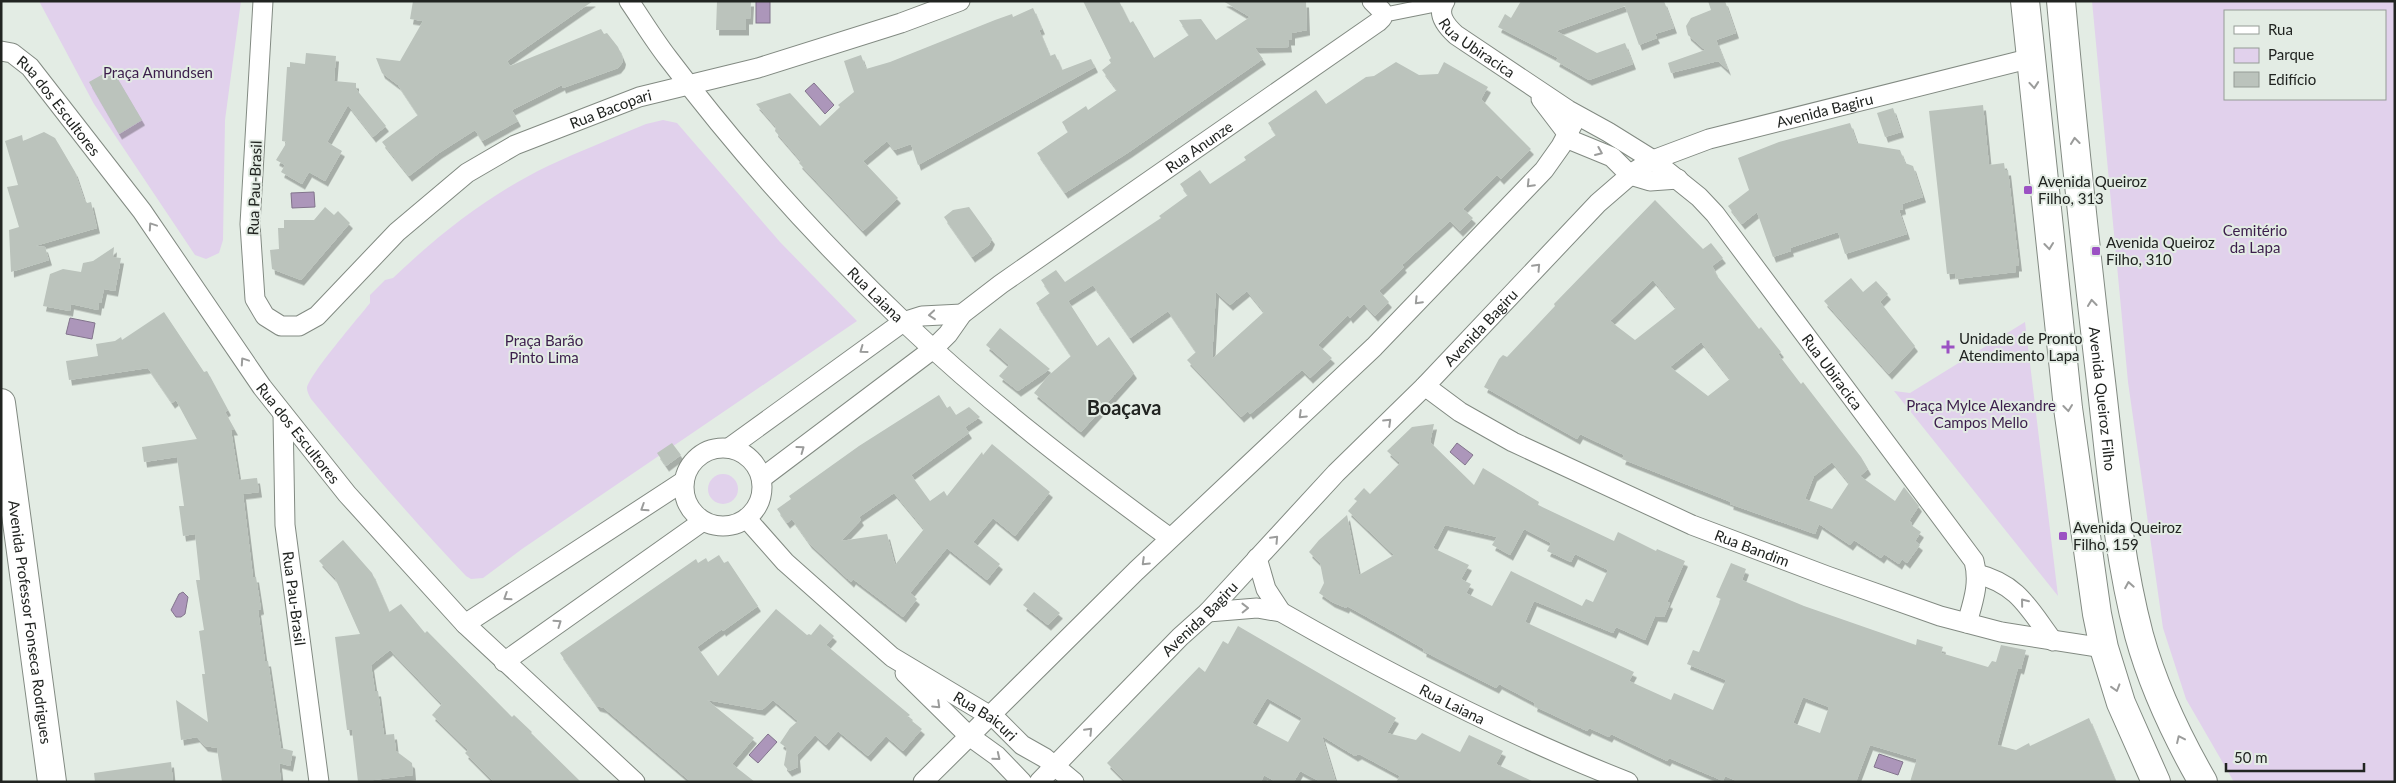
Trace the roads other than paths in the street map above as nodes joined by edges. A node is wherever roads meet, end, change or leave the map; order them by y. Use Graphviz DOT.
graph roads {
  1 [pos="264,1"];
  2 [pos="960,1"];
  3 [pos="2025,1"];
  4 [pos="2061,1"];
  5 [pos="632,2"];
  6 [pos="1444,2"];
  7 [pos="1378,8"];
  8 [pos="1,51"];
  9 [pos="2032,58"];
  10 [pos="1527,84"];
  11 [pos="690,86"];
  12 [pos="1577,116"];
  13 [pos="1568,133"];
  14 [pos="1653,160"];
  15 [pos="1630,175"];
  16 [pos="1678,179"];
  17 [pos="962,314"];
  18 [pos="317,316"];
  19 [pos="903,322"];
  20 [pos="933,349"];
  21 [pos="1425,386"];
  22 [pos="1,403"];
  23 [pos="283,414"];
  24 [pos="729,448"];
  25 [pos="6,464"];
  26 [pos="762,478"];
  27 [pos="684,481"];
  28 [pos="747,519"];
  29 [pos="703,522"];
  30 [pos="1170,538"];
  31 [pos="1257,558"];
  32 [pos="1977,574"];
  33 [pos="1208,612"];
  34 [pos="1281,612"];
  35 [pos="1967,623"];
  36 [pos="465,624"];
  37 [pos="2053,641"];
  38 [pos="2104,648"];
  39 [pos="892,657"];
  40 [pos="504,662"];
  41 [pos="988,716"];
  42 [pos="968,735"];
  43 [pos="1055,765"];
  44 [pos="52,782"];
  45 [pos="319,782"];
  46 [pos="635,782"];
  47 [pos="923,782"];
  48 [pos="1022,782"];
  49 [pos="1039,782"];
  50 [pos="1074,782"];
  51 [pos="1628,782"];
  52 [pos="2156,782"];
  53 [pos="2203,782"];
  1 -- 18 [label="street, Rua Pau-Brasil"];
  2 -- 11 [label="street, Rua Bacopari"];
  3 -- 9 [label="main road"];
  53 -- 4 [label="main road, Avenida Queiroz Filho, one-way"];
  5 -- 11 [label="street, Rua Laiana"];
  6 -- 7 [label="street, Rua Anunze"];
  6 -- 10 [label="street, Rua Ubiracica"];
  7 -- 17 [label="street, Rua Anunze"];
  23 -- 8 [label="street, Rua dos Escultores, one-way"];
  9 -- 14 [label="street, Avenida Bagiru"];
  9 -- 38 [label="main road, one-way"];
  10 -- 12 [label="street, Rua Ubiracica"];
  10 -- 13 [label="street, Rua Ubiracica"];
  11 -- 18 [label="street, Rua Bacopari"];
  11 -- 19 [label="street, Rua Laiana"];
  12 -- 13 [label="street"];
  12 -- 14 [label="street, Rua Ubiracica"];
  13 -- 15 [label="street, Rua Ubiracica, one-way"];
  13 -- 30 [label="street, one-way"];
  14 -- 15 [label="street, Avenida Bagiru"];
  14 -- 16 [label="street, Rua Ubiracica"];
  15 -- 16 [label="street"];
  21 -- 15 [label="street, Avenida Bagiru, one-way"];
  16 -- 32 [label="street, Rua Ubiracica"];
  17 -- 19 [label="street, one-way"];
  17 -- 20 [label="street, Rua Anunze"];
  19 -- 20 [label="street, Rua Laiana"];
  19 -- 24 [label="street, one-way"];
  26 -- 20 [label="street, one-way"];
  20 -- 30 [label="street, Rua Laiana"];
  31 -- 21 [label="street, Avenida Bagiru, one-way"];
  21 -- 35 [label="street, Rua Bandim"];
  22 -- 25 [label="main road, Avenida Professor Fonseca Rodrigues"];
  23 -- 36 [label="street, Rua dos Escultores"];
  23 -- 45 [label="street, Rua Pau-Brasil"];
  24 -- 26 [label="street"];
  24 -- 27 [label="street"];
  25 -- 44 [label="main road, Avenida Professor Fonseca Rodrigues"];
  26 -- 28 [label="street"];
  27 -- 29 [label="street"];
  27 -- 36 [label="street, one-way"];
  28 -- 29 [label="street"];
  28 -- 39 [label="street, Rua Baicuri"];
  40 -- 29 [label="street, one-way"];
  30 -- 41 [label="street, one-way"];
  31 -- 33 [label="street, Avenida Bagiru"];
  31 -- 34 [label="street, Rua Laiana"];
  32 -- 35 [label="street"];
  37 -- 32 [label="street, one-way"];
  33 -- 34 [label="street, Rua Laiana, one-way"];
  43 -- 33 [label="street, Avenida Bagiru, one-way"];
  34 -- 51 [label="street, Rua Laiana"];
  35 -- 37 [label="street, Rua Bandim"];
  36 -- 40 [label="street, Rua dos Escultores"];
  37 -- 38 [label="street, Rua Bandim"];
  38 -- 52 [label="main road, one-way"];
  39 -- 41 [label="street, Rua Baicuri"];
  39 -- 42 [label="street, Rua Baicuri, one-way"];
  40 -- 46 [label="street, Rua dos Escultores"];
  41 -- 42 [label="street"];
  41 -- 43 [label="street, Rua Baicuri"];
  42 -- 47 [label="street"];
  42 -- 48 [label="street, Rua Baicuri, one-way"];
  43 -- 49 [label="street, Avenida Bagiru"];
  43 -- 50 [label="street, Rua Baicuri"];
}
